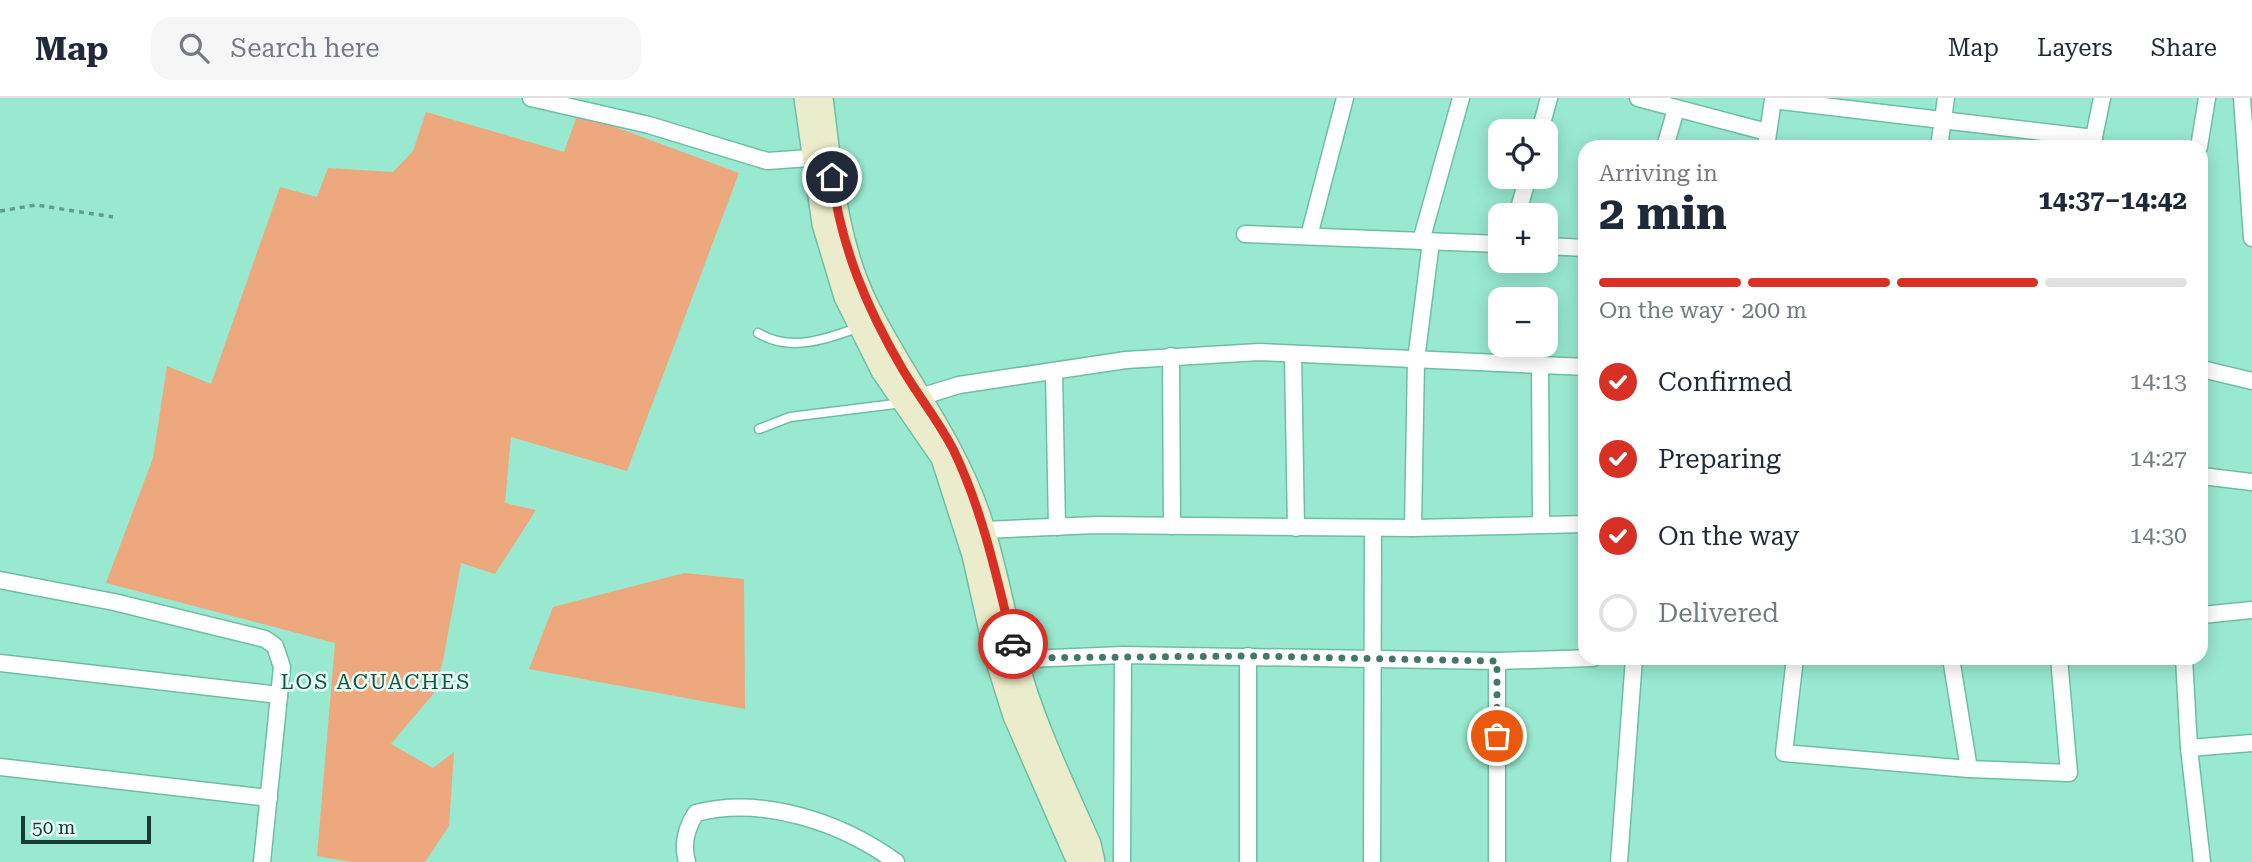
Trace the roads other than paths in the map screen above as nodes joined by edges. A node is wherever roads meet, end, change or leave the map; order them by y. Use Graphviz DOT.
graph roads {
  1 [pos="531,98"];
  2 [pos="805,98"];
  3 [pos="822,98"];
  4 [pos="1345,98"];
  5 [pos="1461,98"];
  6 [pos="1549,98"];
  7 [pos="1638,98"];
  8 [pos="1946,98"];
  9 [pos="2102,98"];
  10 [pos="2207,98"];
  11 [pos="2242,98"];
  12 [pos="1676,109"];
  13 [pos="1543,119"];
  14 [pos="1943,121"];
  15 [pos="1667,140"];
  16 [pos="1767,140"];
  17 [pos="1940,140"];
  18 [pos="2079,140"];
  19 [pos="2093,140"];
  20 [pos="2200,140"];
  21 [pos="821,158"];
  22 [pos="2249,170"];
  23 [pos="1245,234"];
  24 [pos="1310,236"];
  25 [pos="2252,238"];
  26 [pos="1426,241"];
  27 [pos="1488,244"];
  28 [pos="1558,247"];
  29 [pos="1578,248"];
  30 [pos="860,327"];
  31 [pos="758,332"];
  32 [pos="1293,354"];
  33 [pos="1171,356"];
  34 [pos="1416,360"];
  35 [pos="1540,365"];
  36 [pos="1578,367"];
  37 [pos="2208,370"];
  38 [pos="1054,372"];
  39 [pos="2252,381"];
  40 [pos="911,400"];
  41 [pos="759,429"];
  42 [pos="2208,477"];
  43 [pos="2252,482"];
  44 [pos="1541,524"];
  45 [pos="1578,524"];
  46 [pos="1172,526"];
  47 [pos="1057,527"];
  48 [pos="1296,528"];
  49 [pos="1373,528"];
  50 [pos="1413,528"];
  51 [pos="984,530"];
  52 [pos="0,580"];
  53 [pos="2252,610"];
  54 [pos="2208,614"];
  55 [pos="1123,655"];
  56 [pos="1248,656"];
  57 [pos="1374,657"];
  58 [pos="1578,658"];
  59 [pos="1007,660"];
  60 [pos="1497,661"];
  61 [pos="0,663"];
  62 [pos="1633,665"];
  63 [pos="1795,665"];
  64 [pos="1952,665"];
  65 [pos="2060,665"];
  66 [pos="2184,665"];
  67 [pos="279,695"];
  68 [pos="2252,743"];
  69 [pos="2189,748"];
  70 [pos="0,767"];
  71 [pos="1969,769"];
  72 [pos="268,798"];
  73 [pos="262,862"];
  74 [pos="687,862"];
  75 [pos="896,862"];
  76 [pos="1078,862"];
  77 [pos="1094,862"];
  78 [pos="1122,862"];
  79 [pos="1248,862"];
  80 [pos="1372,862"];
  81 [pos="1497,862"];
  82 [pos="1619,862"];
  83 [pos="2202,862"];
  1 -- 21 [label="street"];
  2 -- 21 [label="street"];
  3 -- 21 [label="street"];
  4 -- 24 [label="street"];
  5 -- 26 [label="street"];
  6 -- 13 [label="street"];
  7 -- 12 [label="street"];
  8 -- 14 [label="street"];
  9 -- 19 [label="street"];
  10 -- 20 [label="street"];
  11 -- 22 [label="street"];
  12 -- 15 [label="street"];
  12 -- 16 [label="street"];
  14 -- 16 [label="street"];
  14 -- 17 [label="street"];
  14 -- 18 [label="street"];
  21 -- 30 [label="street"];
  21 -- 40 [label="street"];
  22 -- 25 [label="street"];
  23 -- 24 [label="street"];
  24 -- 26 [label="street"];
  26 -- 27 [label="street"];
  26 -- 34 [label="street"];
  28 -- 29 [label="street"];
  30 -- 31 [label="lane"];
  30 -- 40 [label="street"];
  32 -- 33 [label="street"];
  32 -- 34 [label="street"];
  32 -- 48 [label="street"];
  33 -- 38 [label="street"];
  33 -- 46 [label="street"];
  34 -- 35 [label="street"];
  34 -- 50 [label="street"];
  35 -- 36 [label="street"];
  35 -- 44 [label="street"];
  37 -- 39 [label="street"];
  38 -- 40 [label="street"];
  38 -- 47 [label="street"];
  40 -- 41 [label="lane"];
  40 -- 51 [label="street"];
  40 -- 59 [label="street"];
  42 -- 43 [label="street"];
  44 -- 45 [label="street"];
  44 -- 50 [label="street"];
  46 -- 47 [label="street"];
  46 -- 48 [label="street"];
  47 -- 51 [label="street"];
  48 -- 49 [label="street"];
  49 -- 50 [label="street"];
  49 -- 57 [label="street"];
  51 -- 59 [label="street"];
  52 -- 67 [label="street"];
  53 -- 54 [label="street"];
  55 -- 56 [label="street"];
  55 -- 59 [label="street"];
  55 -- 78 [label="street"];
  56 -- 57 [label="street"];
  56 -- 79 [label="street"];
  57 -- 60 [label="street"];
  57 -- 80 [label="street"];
  58 -- 60 [label="street"];
  59 -- 76 [label="street"];
  59 -- 77 [label="street"];
  60 -- 81 [label="street"];
  61 -- 67 [label="street"];
  62 -- 82 [label="street"];
  63 -- 71 [label="street"];
  64 -- 71 [label="street"];
  65 -- 71 [label="street"];
  66 -- 69 [label="street"];
  67 -- 72 [label="street"];
  68 -- 69 [label="street"];
  69 -- 83 [label="street"];
  70 -- 72 [label="street"];
  72 -- 73 [label="street"];
  74 -- 75 [label="street"];
}
